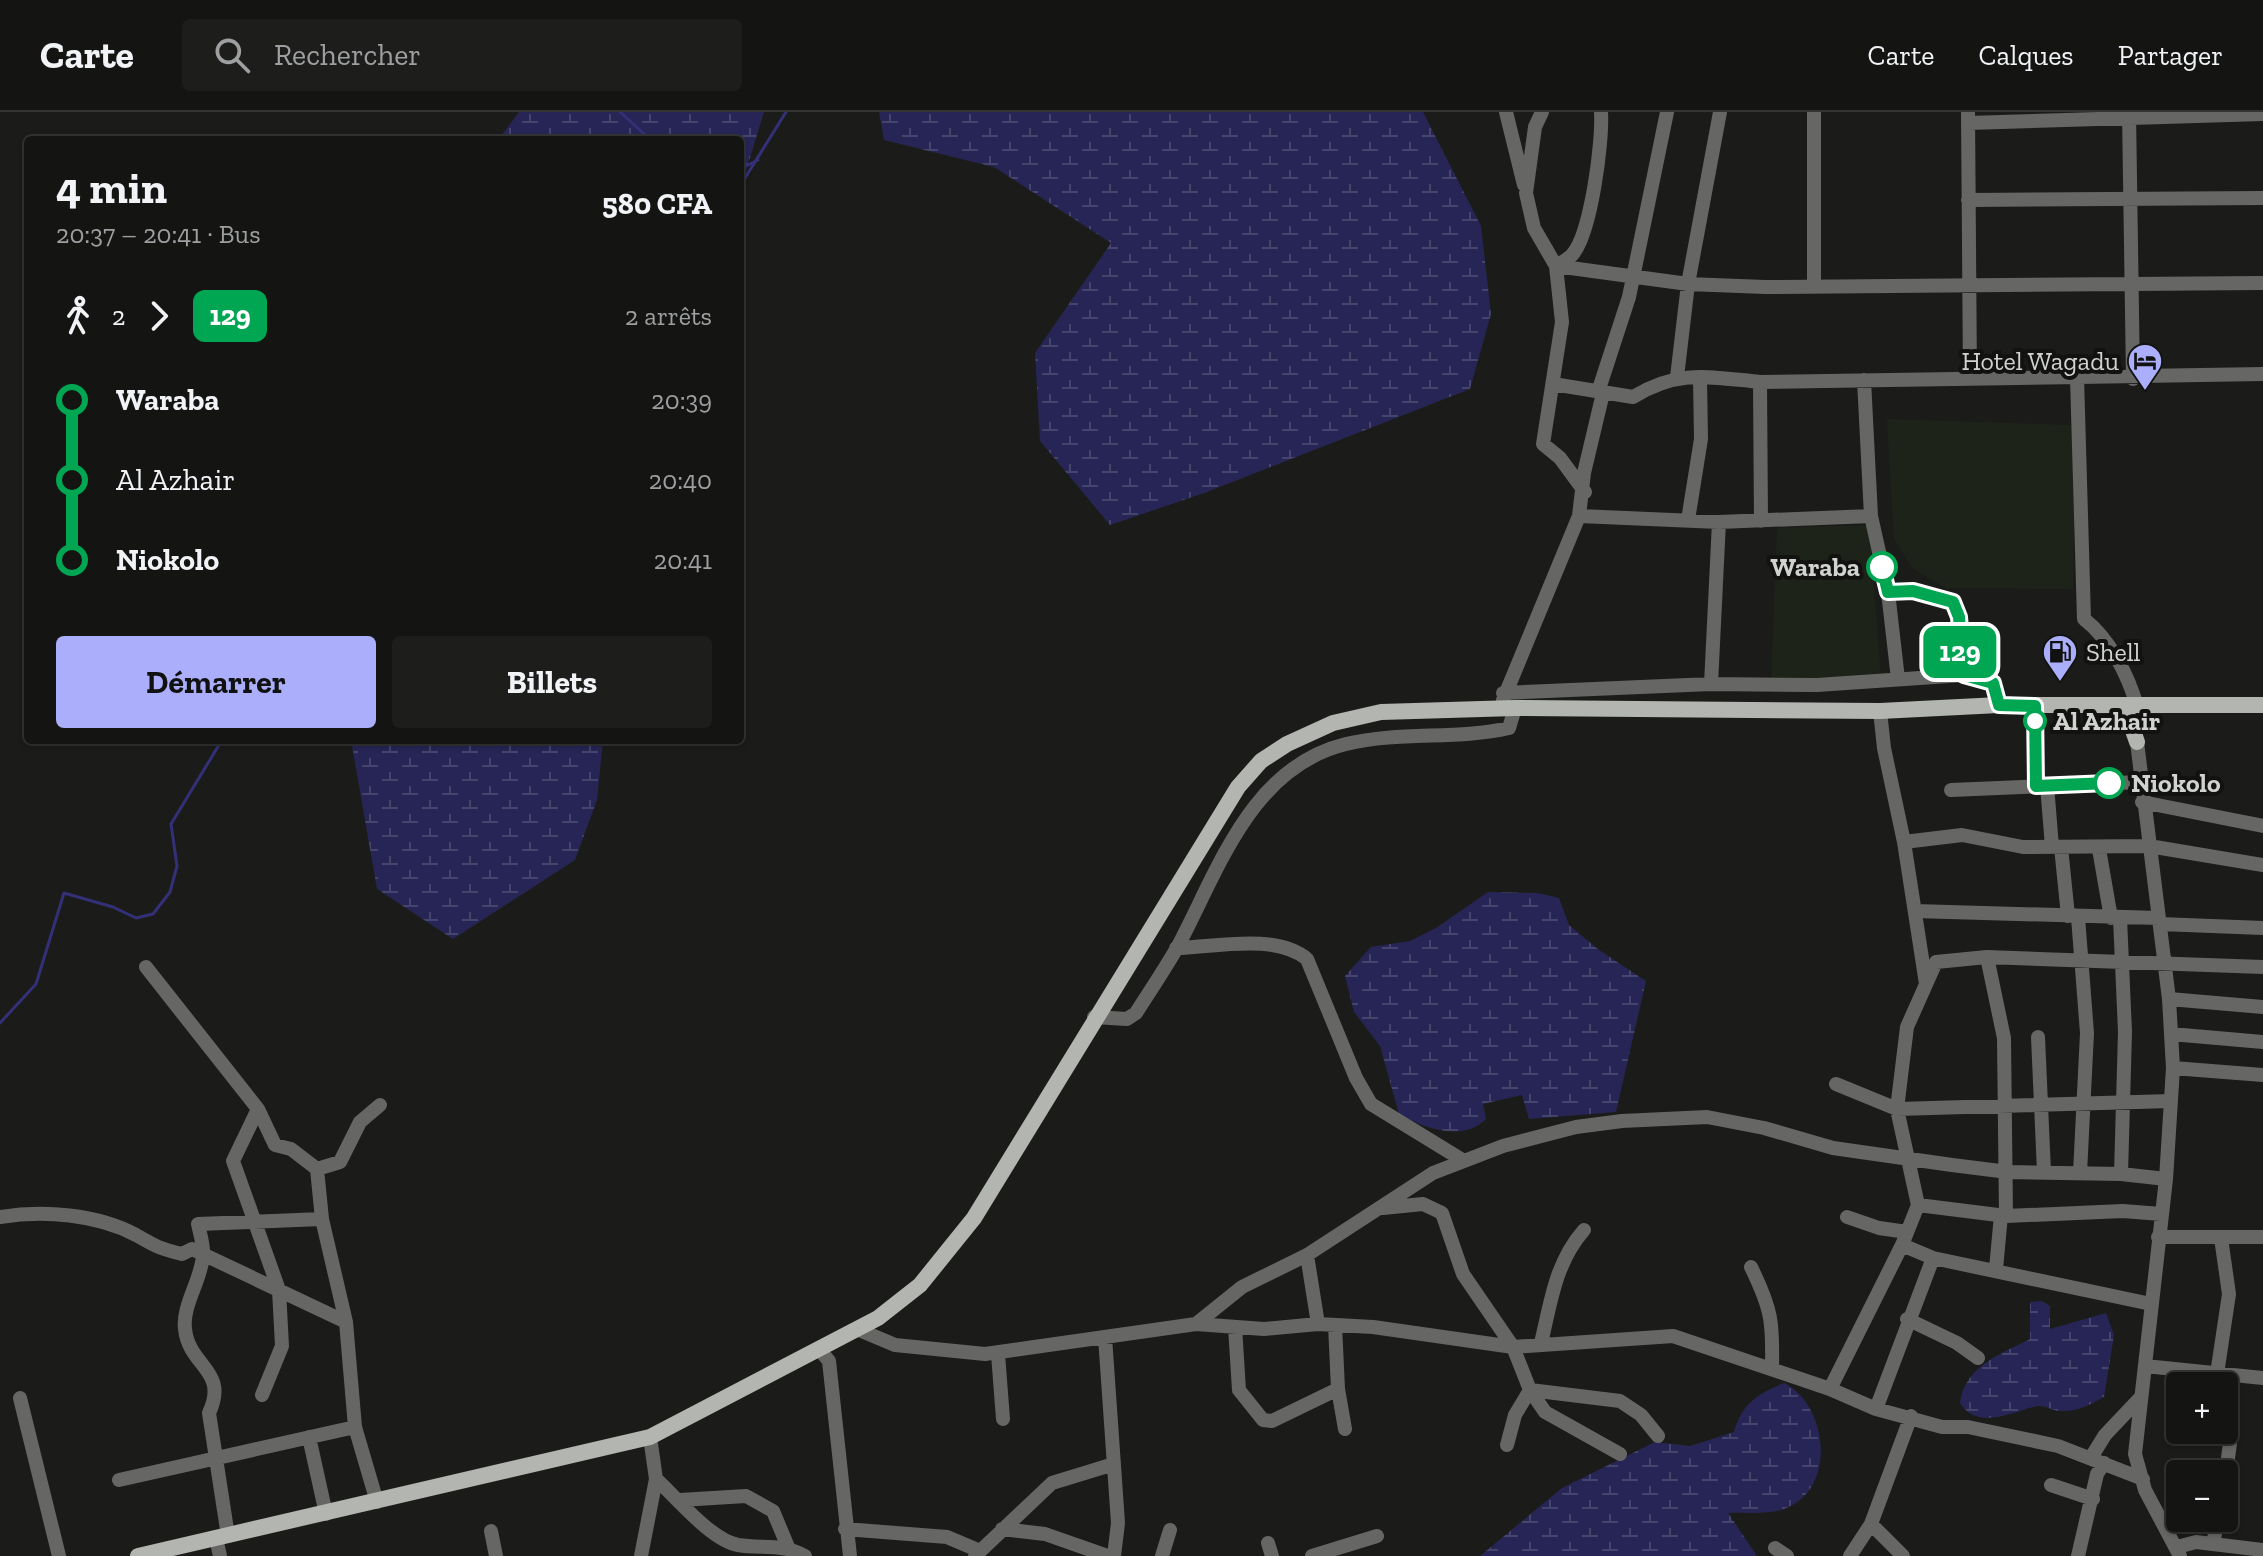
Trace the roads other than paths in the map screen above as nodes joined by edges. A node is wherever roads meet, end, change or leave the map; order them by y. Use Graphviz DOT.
graph roads {
  1 [pos="1506,112"];
  2 [pos="1542,112"];
  3 [pos="1601,112"];
  4 [pos="1667,112"];
  5 [pos="1720,112"];
  6 [pos="1814,112"];
  7 [pos="2263,114"];
  8 [pos="2060,116"];
  9 [pos="2129,116"];
  10 [pos="1968,117"];
  11 [pos="1526,193"];
  12 [pos="2263,198"];
  13 [pos="1968,200"];
  14 [pos="2130,200"];
  15 [pos="1556,266"];
  16 [pos="1634,278"];
  17 [pos="2263,283"];
  18 [pos="1688,284"];
  19 [pos="2130,284"];
  20 [pos="1969,285"];
  21 [pos="1814,287"];
  22 [pos="2263,374"];
  23 [pos="1677,377"];
  24 [pos="2077,377"];
  25 [pos="1700,378"];
  26 [pos="1970,379"];
  27 [pos="2133,379"];
  28 [pos="1864,380"];
  29 [pos="1760,382"];
  30 [pos="1553,384"];
  31 [pos="1601,392"];
  32 [pos="1585,492"];
  33 [pos="1579,516"];
  34 [pos="1871,516"];
  35 [pos="1688,520"];
  36 [pos="1761,521"];
  37 [pos="1719,522"];
  38 [pos="1888,592"];
  39 [pos="1964,675"];
  40 [pos="1898,679"];
  41 [pos="1711,684"];
  42 [pos="1507,703"];
  43 [pos="1999,705"];
  44 [pos="2263,705"];
  45 [pos="2035,706"];
  46 [pos="2117,706"];
  47 [pos="2143,706"];
  48 [pos="1880,711"];
  49 [pos="2137,742"];
  50 [pos="2140,782"];
  51 [pos="2042,786"];
  52 [pos="1951,790"];
  53 [pos="2142,802"];
  54 [pos="2263,826"];
  55 [pos="1904,842"];
  56 [pos="2149,846"];
  57 [pos="2056,847"];
  58 [pos="2099,849"];
  59 [pos="2263,865"];
  60 [pos="1915,911"];
  61 [pos="2073,917"];
  62 [pos="2116,918"];
  63 [pos="2159,921"];
  64 [pos="2263,928"];
  65 [pos="1176,948"];
  66 [pos="1987,957"];
  67 [pos="2082,961"];
  68 [pos="2120,961"];
  69 [pos="2164,964"];
  70 [pos="146,967"];
  71 [pos="2263,967"];
  72 [pos="1926,984"];
  73 [pos="2169,999"];
  74 [pos="2263,1007"];
  75 [pos="1094,1017"];
  76 [pos="2171,1034"];
  77 [pos="2038,1037"];
  78 [pos="2263,1042"];
  79 [pos="2173,1068"];
  80 [pos="2263,1075"];
  81 [pos="1836,1084"];
  82 [pos="2123,1100"];
  83 [pos="2171,1101"];
  84 [pos="2083,1103"];
  85 [pos="2041,1104"];
  86 [pos="380,1105"];
  87 [pos="2004,1106"];
  88 [pos="258,1109"];
  89 [pos="1897,1109"];
  90 [pos="1909,1159"];
  91 [pos="1464,1161"];
  92 [pos="317,1169"];
  93 [pos="2008,1172"];
  94 [pos="2044,1172"];
  95 [pos="2080,1173"];
  96 [pos="2121,1174"];
  97 [pos="2166,1179"];
  98 [pos="1918,1205"];
  99 [pos="1378,1208"];
  100 [pos="2161,1214"];
  101 [pos="2004,1216"];
  102 [pos="0,1217"];
  103 [pos="1847,1217"];
  104 [pos="322,1219"];
  105 [pos="257,1222"];
  106 [pos="1584,1230"];
  107 [pos="2158,1237"];
  108 [pos="2263,1237"];
  109 [pos="2221,1238"];
  110 [pos="1905,1239"];
  111 [pos="204,1254"];
  112 [pos="1307,1255"];
  113 [pos="1933,1258"];
  114 [pos="1751,1267"];
  115 [pos="1996,1269"];
  116 [pos="279,1290"];
  117 [pos="2151,1304"];
  118 [pos="1907,1319"];
  119 [pos="346,1322"];
  120 [pos="1196,1324"];
  121 [pos="1318,1324"];
  122 [pos="1335,1325"];
  123 [pos="1235,1327"];
  124 [pos="857,1329"];
  125 [pos="1105,1337"];
  126 [pos="1541,1343"];
  127 [pos="1513,1347"];
  128 [pos="819,1349"];
  129 [pos="998,1354"];
  130 [pos="1978,1358"];
  131 [pos="2145,1366"];
  132 [pos="1772,1369"];
  133 [pos="2199,1372"];
  134 [pos="2217,1372"];
  135 [pos="2238,1376"];
  136 [pos="2263,1378"];
  137 [pos="1338,1389"];
  138 [pos="1830,1389"];
  139 [pos="1530,1390"];
  140 [pos="262,1395"];
  141 [pos="20,1398"];
  142 [pos="2140,1398"];
  143 [pos="1876,1409"];
  144 [pos="1911,1416"];
  145 [pos="1003,1419"];
  146 [pos="355,1427"];
  147 [pos="1345,1429"];
  148 [pos="1658,1436"];
  149 [pos="309,1437"];
  150 [pos="650,1437"];
  151 [pos="1507,1445"];
  152 [pos="1620,1454"];
  153 [pos="216,1458"];
  154 [pos="2098,1460"];
  155 [pos="1114,1464"];
  156 [pos="656,1479"];
  157 [pos="2143,1479"];
  158 [pos="119,1480"];
  159 [pos="2051,1485"];
  160 [pos="2093,1499"];
  161 [pos="680,1500"];
  162 [pos="377,1502"];
  163 [pos="326,1514"];
  164 [pos="1871,1524"];
  165 [pos="845,1529"];
  166 [pos="1002,1529"];
  167 [pos="1170,1530"];
  168 [pos="491,1531"];
  169 [pos="2215,1532"];
  170 [pos="1377,1536"];
  171 [pos="222,1537"];
  172 [pos="2213,1544"];
  173 [pos="794,1552"];
  174 [pos="2178,1552"];
  175 [pos="1330,1553"];
  176 [pos="2263,1553"];
  177 [pos="977,1554"];
  178 [pos="59,1556"];
  179 [pos="138,1556"];
  180 [pos="220,1556"];
  181 [pos="496,1556"];
  182 [pos="641,1556"];
  183 [pos="850,1556"];
  184 [pos="1111,1556"];
  185 [pos="1162,1556"];
  186 [pos="1312,1556"];
  187 [pos="1850,1556"];
  188 [pos="1903,1556"];
  189 [pos="2078,1556"];
  1 -- 11 [label="street"];
  2 -- 11 [label="street"];
  3 -- 15 [label="street"];
  4 -- 16 [label="street"];
  5 -- 18 [label="street"];
  6 -- 21 [label="street"];
  7 -- 9 [label="street"];
  8 -- 9 [label="street"];
  8 -- 10 [label="street"];
  9 -- 14 [label="street"];
  10 -- 13 [label="street"];
  11 -- 15 [label="street"];
  12 -- 14 [label="street"];
  13 -- 14 [label="street"];
  13 -- 20 [label="street"];
  14 -- 19 [label="street"];
  15 -- 16 [label="street"];
  15 -- 30 [label="street"];
  16 -- 18 [label="street"];
  16 -- 31 [label="street"];
  17 -- 19 [label="street"];
  18 -- 21 [label="street"];
  18 -- 23 [label="street"];
  19 -- 20 [label="street"];
  19 -- 27 [label="street"];
  20 -- 21 [label="street"];
  20 -- 26 [label="street"];
  22 -- 27 [label="street"];
  23 -- 25 [label="street"];
  23 -- 31 [label="street"];
  24 -- 26 [label="street"];
  24 -- 27 [label="street"];
  24 -- 47 [label="street"];
  25 -- 29 [label="street"];
  25 -- 35 [label="street"];
  26 -- 28 [label="street"];
  28 -- 29 [label="street"];
  28 -- 34 [label="street"];
  29 -- 36 [label="street"];
  30 -- 31 [label="street"];
  30 -- 32 [label="street"];
  31 -- 32 [label="street"];
  32 -- 33 [label="street"];
  33 -- 35 [label="street"];
  33 -- 42 [label="street"];
  34 -- 36 [label="street"];
  34 -- 38 [label="street"];
  35 -- 37 [label="street"];
  36 -- 37 [label="street"];
  37 -- 41 [label="street"];
  38 -- 39 [label="street"];
  38 -- 40 [label="street"];
  39 -- 40 [label="street"];
  39 -- 43 [label="street"];
  40 -- 41 [label="street"];
  41 -- 42 [label="street"];
  42 -- 48 [label="main road"];
  42 -- 65 [label="street"];
  42 -- 75 [label="main road"];
  43 -- 45 [label="main road"];
  43 -- 48 [label="main road"];
  44 -- 47 [label="main road"];
  45 -- 46 [label="main road"];
  45 -- 51 [label="street"];
  46 -- 47 [label="main road"];
  46 -- 49 [label="main road"];
  47 -- 49 [label="main road"];
  48 -- 55 [label="street"];
  49 -- 50 [label="street"];
  50 -- 51 [label="street"];
  50 -- 53 [label="street"];
  51 -- 52 [label="street"];
  51 -- 57 [label="street"];
  53 -- 54 [label="street"];
  53 -- 56 [label="street"];
  55 -- 57 [label="street"];
  55 -- 60 [label="street"];
  56 -- 58 [label="street"];
  56 -- 59 [label="street"];
  56 -- 63 [label="street"];
  57 -- 58 [label="street"];
  57 -- 61 [label="street"];
  58 -- 62 [label="street"];
  60 -- 61 [label="street"];
  60 -- 72 [label="street"];
  61 -- 62 [label="street"];
  61 -- 67 [label="street"];
  62 -- 63 [label="street"];
  62 -- 68 [label="street"];
  63 -- 64 [label="street"];
  63 -- 69 [label="street"];
  65 -- 75 [label="street"];
  65 -- 91 [label="street"];
  66 -- 67 [label="street"];
  66 -- 72 [label="street"];
  66 -- 87 [label="street"];
  67 -- 68 [label="street"];
  67 -- 84 [label="street"];
  68 -- 69 [label="street"];
  68 -- 82 [label="street"];
  69 -- 71 [label="street"];
  69 -- 73 [label="street"];
  70 -- 88 [label="street"];
  72 -- 89 [label="street"];
  73 -- 74 [label="street"];
  73 -- 76 [label="street"];
  75 -- 124 [label="main road"];
  76 -- 78 [label="street"];
  76 -- 79 [label="street"];
  77 -- 85 [label="street"];
  79 -- 80 [label="street"];
  79 -- 83 [label="street"];
  81 -- 89 [label="street"];
  82 -- 83 [label="street"];
  82 -- 84 [label="street"];
  82 -- 96 [label="street"];
  83 -- 97 [label="street"];
  84 -- 85 [label="street"];
  84 -- 95 [label="street"];
  85 -- 87 [label="street"];
  85 -- 94 [label="street"];
  86 -- 92 [label="street"];
  87 -- 89 [label="street"];
  87 -- 93 [label="street"];
  88 -- 92 [label="street"];
  88 -- 105 [label="street"];
  89 -- 90 [label="street"];
  90 -- 91 [label="street"];
  90 -- 93 [label="street"];
  90 -- 98 [label="street"];
  91 -- 99 [label="street"];
  92 -- 104 [label="street"];
  93 -- 94 [label="street"];
  93 -- 101 [label="street"];
  94 -- 95 [label="street"];
  95 -- 96 [label="street"];
  96 -- 97 [label="street"];
  97 -- 100 [label="street"];
  98 -- 101 [label="street"];
  98 -- 110 [label="street"];
  99 -- 112 [label="street"];
  99 -- 127 [label="street"];
  100 -- 101 [label="street"];
  100 -- 107 [label="street"];
  101 -- 115 [label="street"];
  102 -- 111 [label="street"];
  103 -- 110 [label="street"];
  104 -- 105 [label="street"];
  104 -- 119 [label="street"];
  105 -- 111 [label="street"];
  105 -- 116 [label="street"];
  106 -- 126 [label="street"];
  107 -- 109 [label="street"];
  107 -- 117 [label="street"];
  108 -- 109 [label="street"];
  109 -- 134 [label="street"];
  110 -- 113 [label="street"];
  110 -- 138 [label="street"];
  111 -- 116 [label="street"];
  111 -- 153 [label="street"];
  112 -- 120 [label="street"];
  112 -- 121 [label="street"];
  113 -- 115 [label="street"];
  113 -- 118 [label="street"];
  114 -- 132 [label="street"];
  115 -- 117 [label="street"];
  116 -- 119 [label="street"];
  116 -- 140 [label="street"];
  117 -- 131 [label="street"];
  118 -- 130 [label="street"];
  118 -- 143 [label="street"];
  119 -- 146 [label="street"];
  120 -- 123 [label="street"];
  120 -- 125 [label="street"];
  121 -- 122 [label="street"];
  121 -- 123 [label="street"];
  122 -- 127 [label="street"];
  122 -- 137 [label="street"];
  123 -- 137 [label="street"];
  124 -- 128 [label="main road"];
  124 -- 129 [label="street"];
  125 -- 129 [label="street"];
  125 -- 155 [label="street"];
  126 -- 127 [label="street"];
  126 -- 132 [label="street"];
  127 -- 139 [label="street"];
  128 -- 150 [label="main road"];
  128 -- 165 [label="street"];
  129 -- 145 [label="street"];
  131 -- 133 [label="street"];
  131 -- 142 [label="street"];
  132 -- 138 [label="street"];
  135 -- 136 [label="street"];
  137 -- 147 [label="street"];
  138 -- 143 [label="street"];
  139 -- 148 [label="street"];
  139 -- 151 [label="street"];
  139 -- 152 [label="street"];
  141 -- 178 [label="street"];
  142 -- 154 [label="street"];
  142 -- 157 [label="street"];
  143 -- 144 [label="street"];
  144 -- 154 [label="street"];
  144 -- 164 [label="street"];
  146 -- 149 [label="street"];
  146 -- 162 [label="street"];
  149 -- 153 [label="street"];
  149 -- 163 [label="street"];
  150 -- 156 [label="street"];
  150 -- 162 [label="main road"];
  153 -- 158 [label="street"];
  153 -- 171 [label="street"];
  154 -- 157 [label="street"];
  154 -- 160 [label="street"];
  155 -- 166 [label="street"];
  155 -- 184 [label="street"];
  156 -- 161 [label="street"];
  156 -- 182 [label="street"];
  157 -- 174 [label="street"];
  159 -- 160 [label="street"];
  160 -- 189 [label="street"];
  161 -- 173 [label="street"];
  161 -- 173 [label="street"];
  162 -- 163 [label="main road"];
  163 -- 171 [label="main road"];
  164 -- 187 [label="street"];
  164 -- 188 [label="street"];
  165 -- 177 [label="street"];
  165 -- 183 [label="street"];
  166 -- 177 [label="street"];
  166 -- 184 [label="street"];
  167 -- 185 [label="street"];
  168 -- 181 [label="street"];
  169 -- 172 [label="street"];
  170 -- 175 [label="street"];
  171 -- 179 [label="main road"];
  171 -- 180 [label="street"];
  172 -- 174 [label="street"];
  172 -- 176 [label="street"];
  175 -- 186 [label="street"];
}
